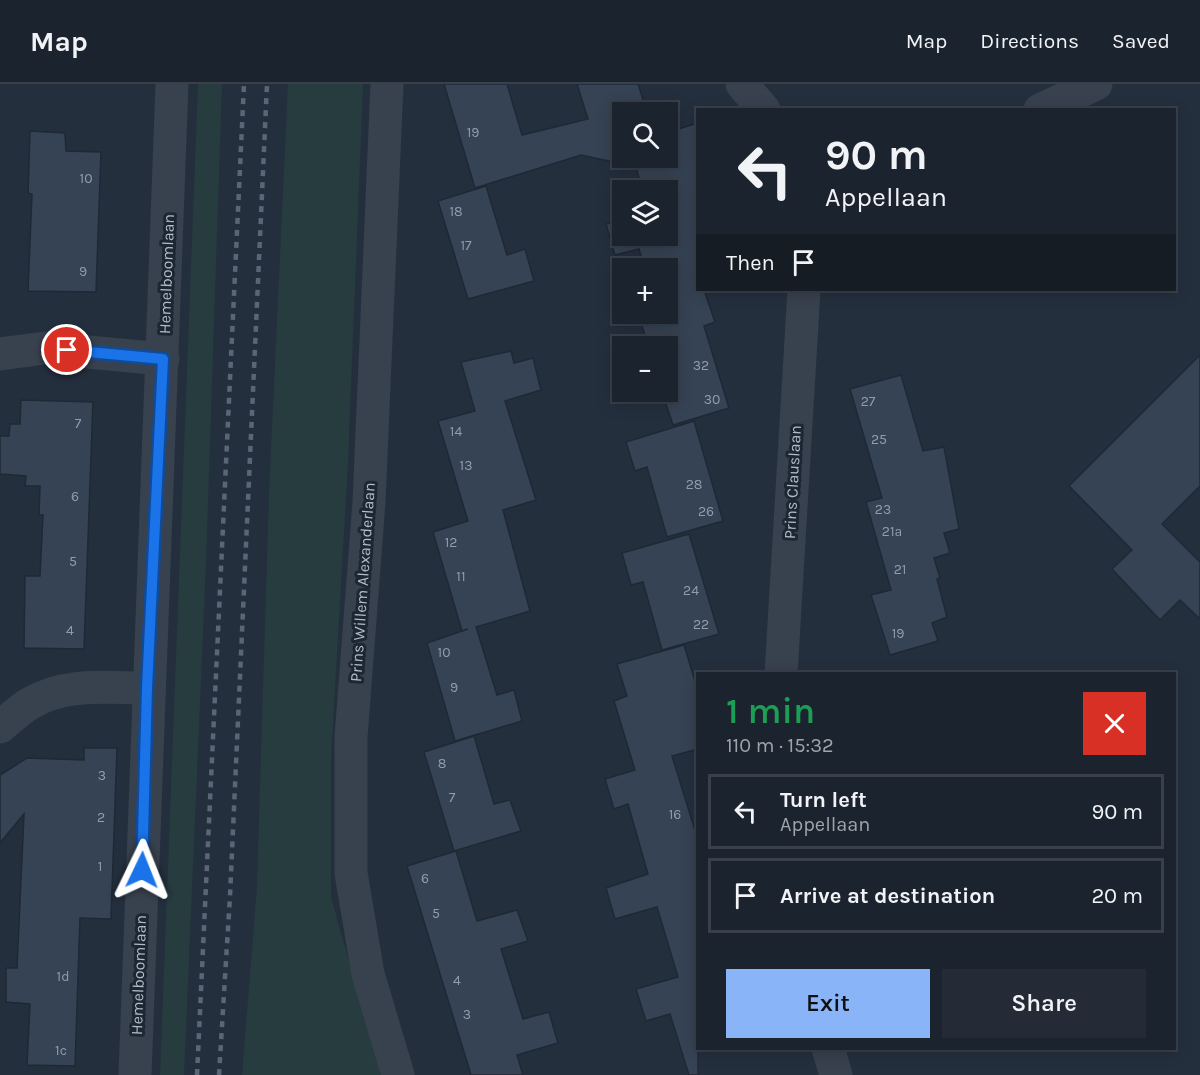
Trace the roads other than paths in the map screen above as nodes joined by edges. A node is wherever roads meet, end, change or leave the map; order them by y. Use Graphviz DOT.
graph roads {
  1 [pos="172,84"];
  2 [pos="387,84"];
  3 [pos="742,84"];
  4 [pos="1096,84"];
  5 [pos="762,108"];
  6 [pos="1044,108"];
  7 [pos="804,291"];
  8 [pos="0,354"];
  9 [pos="163,359"];
  10 [pos="781,672"];
  11 [pos="147,688"];
  12 [pos="0,727"];
  13 [pos="829,1050"];
  14 [pos="135,1075"];
  15 [pos="398,1075"];
  16 [pos="836,1075"];
  1 -- 9 [label="street, Hemelboomlaan"];
  2 -- 15 [label="street, Prins Willem Alexanderlaan"];
  3 -- 5 [label="street"];
  4 -- 6 [label="street"];
  7 -- 10 [label="street, Prins Clauslaan"];
  8 -- 9 [label="street"];
  9 -- 11 [label="street, Hemelboomlaan"];
  11 -- 12 [label="street"];
  11 -- 14 [label="street, Hemelboomlaan"];
  13 -- 16 [label="street"];
}
